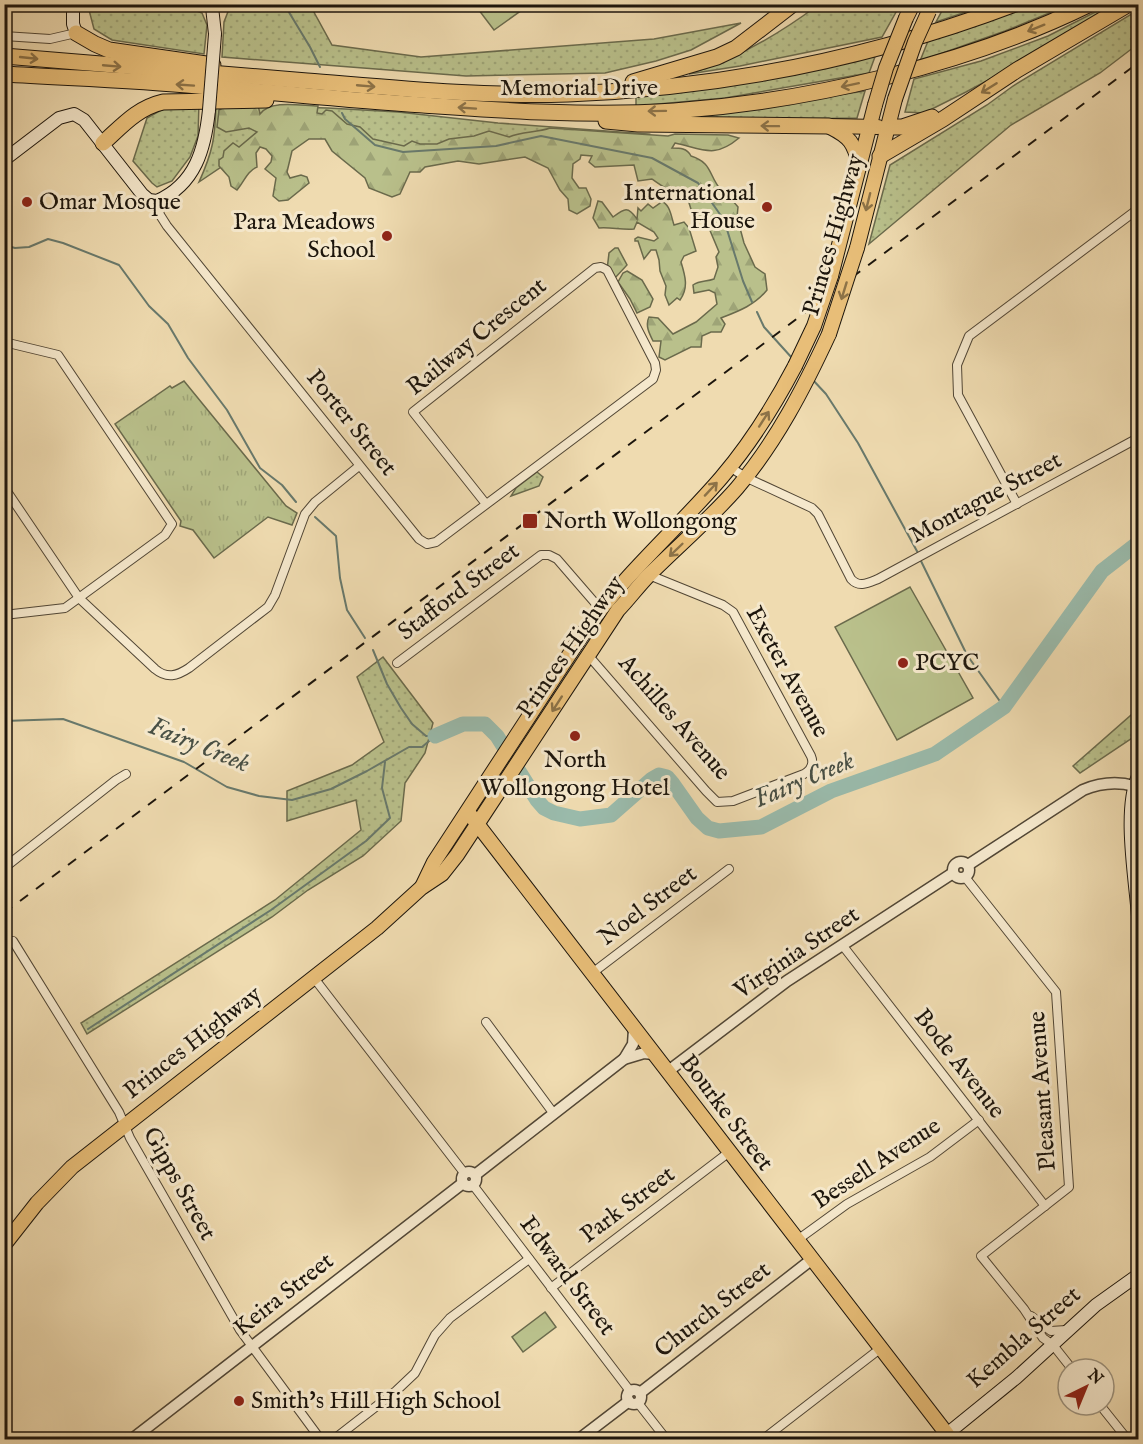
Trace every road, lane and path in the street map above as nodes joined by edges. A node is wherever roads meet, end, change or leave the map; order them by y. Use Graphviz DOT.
graph roads {
  1 [pos="779,4"];
  2 [pos="793,4"];
  3 [pos="913,4"];
  4 [pos="1015,4"];
  5 [pos="1090,4"];
  6 [pos="1129,4"];
  7 [pos="211,5"];
  8 [pos="74,6"];
  9 [pos="931,8"];
  10 [pos="76,33"];
  11 [pos="4,36"];
  12 [pos="4,56"];
  13 [pos="697,62"];
  14 [pos="4,69"];
  15 [pos="4,75"];
  16 [pos="53,77"];
  17 [pos="308,81"];
  18 [pos="570,94"];
  19 [pos="306,97"];
  20 [pos="960,106"];
  21 [pos="525,112"];
  22 [pos="829,126"];
  23 [pos="870,127"];
  24 [pos="888,127"];
  25 [pos="103,143"];
  26 [pos="880,156"];
  27 [pos="4,160"];
  28 [pos="859,166"];
  29 [pos="157,201"];
  30 [pos="1138,209"];
  31 [pos="601,267"];
  32 [pos="4,342"];
  33 [pos="1138,438"];
  34 [pos="359,466"];
  35 [pos="730,467"];
  36 [pos="745,477"];
  37 [pos="4,488"];
  38 [pos="486,504"];
  39 [pos="1017,504"];
  40 [pos="649,575"];
  41 [pos="80,598"];
  42 [pos="600,610"];
  43 [pos="4,615"];
  44 [pos="611,621"];
  45 [pos="575,646"];
  46 [pos="588,654"];
  47 [pos="397,663"];
  48 [pos="810,768"];
  49 [pos="126,774"];
  50 [pos="1136,781"];
  51 [pos="468,812"];
  52 [pos="477,825"];
  53 [pos="968,865"];
  54 [pos="4,868"];
  55 [pos="729,869"];
  56 [pos="953,873"];
  57 [pos="965,877"];
  58 [pos="422,888"];
  59 [pos="1138,916"];
  60 [pos="13,941"];
  61 [pos="843,946"];
  62 [pos="591,974"];
  63 [pos="314,978"];
  64 [pos="486,1022"];
  65 [pos="634,1029"];
  66 [pos="653,1054"];
  67 [pos="624,1059"];
  68 [pos="667,1072"];
  69 [pos="554,1114"];
  70 [pos="979,1120"];
  71 [pos="125,1125"];
  72 [pos="728,1152"];
  73 [pos="469,1179"];
  74 [pos="1046,1206"];
  75 [pos="796,1241"];
  76 [pos="4,1245"];
  77 [pos="529,1259"];
  78 [pos="811,1260"];
  79 [pos="1138,1275"];
  80 [pos="551,1288"];
  81 [pos="1024,1309"];
  82 [pos="1070,1329"];
  83 [pos="1053,1345"];
  84 [pos="252,1346"];
  85 [pos="880,1348"];
  86 [pos="1062,1357"];
  87 [pos="634,1397"];
  88 [pos="1110,1417"];
  89 [pos="4,1435"];
  90 [pos="947,1438"];
  91 [pos="8,1440"];
  92 [pos="130,1440"];
  93 [pos="321,1440"];
  94 [pos="333,1440"];
  95 [pos="578,1440"];
  96 [pos="667,1440"];
  97 [pos="762,1440"];
  98 [pos="1128,1440"];
  1 -- 13 [label="highway"];
  2 -- 13 [label="highway"];
  3 -- 23 [label="main road, Princes Highway, bridge"];
  4 -- 18 [label="highway, Memorial Drive"];
  5 -- 21 [label="highway, Memorial Drive, one-way"];
  6 -- 20 [label="highway, one-way"];
  7 -- 29 [label="main road, bridge"];
  8 -- 10 [label="main road"];
  9 -- 24 [label="main road, Princes Highway, bridge"];
  10 -- 11 [label="street"];
  10 -- 17 [label="highway"];
  12 -- 17 [label="highway, Memorial Drive, one-way"];
  13 -- 18 [label="highway"];
  14 -- 16 [label="highway"];
  15 -- 16 [label="highway"];
  19 -- 16 [label="highway, Memorial Drive, one-way"];
  17 -- 18 [label="highway, Memorial Drive, one-way"];
  21 -- 19 [label="highway, Memorial Drive, one-way"];
  19 -- 25 [label="highway"];
  20 -- 24 [label="highway"];
  20 -- 26 [label="highway"];
  22 -- 21 [label="highway, one-way"];
  22 -- 23 [label="main road"];
  22 -- 28 [label="main road"];
  23 -- 24 [label="main road"];
  23 -- 28 [label="main road, Princes Highway"];
  24 -- 26 [label="main road, Princes Highway"];
  25 -- 27 [label="main road, Porter Street"];
  25 -- 29 [label="main road, Porter Street"];
  26 -- 36 [label="main road, Princes Highway, one-way, bridge"];
  35 -- 28 [label="main road, Princes Highway, one-way, bridge"];
  29 -- 34 [label="street, Porter Street"];
  30 -- 39 [label="street"];
  31 -- 38 [label="street, Porter Street"];
  31 -- 38 [label="street, Railway Crescent"];
  32 -- 41 [label="street"];
  33 -- 39 [label="street, Montague Street"];
  34 -- 38 [label="street, Porter Street"];
  34 -- 41 [label="street"];
  35 -- 36 [label="street"];
  42 -- 35 [label="main road, Princes Highway, one-way"];
  36 -- 39 [label="street, Montague Street"];
  36 -- 40 [label="main road, Princes Highway, one-way"];
  37 -- 41 [label="street"];
  40 -- 44 [label="main road, Princes Highway"];
  40 -- 48 [label="street, Exeter Avenue"];
  41 -- 43 [label="street"];
  42 -- 44 [label="street"];
  42 -- 45 [label="main road, Princes Highway"];
  42 -- 47 [label="street, Stafford Street"];
  44 -- 46 [label="main road, Princes Highway"];
  45 -- 46 [label="main road, Achilles Avenue"];
  45 -- 51 [label="main road, Princes Highway"];
  46 -- 48 [label="street, Achilles Avenue"];
  46 -- 52 [label="main road, Princes Highway, one-way"];
  49 -- 54 [label="street"];
  50 -- 53 [label="street"];
  50 -- 59 [label="main road"];
  51 -- 52 [label="main road, Bourke Street"];
  51 -- 58 [label="main road, Princes Highway"];
  52 -- 58 [label="main road, Princes Highway"];
  52 -- 62 [label="main road, Bourke Street"];
  53 -- 56 [label="street"];
  53 -- 57 [label="street"];
  55 -- 62 [label="street, Noel Street"];
  56 -- 57 [label="street"];
  56 -- 61 [label="street, Virginia Street"];
  57 -- 74 [label="street, Pleasant Avenue"];
  58 -- 63 [label="main road, Princes Highway"];
  60 -- 71 [label="street, Gipps Street"];
  61 -- 68 [label="street, Virginia Street"];
  61 -- 70 [label="street, Bode Avenue"];
  62 -- 65 [label="main road, Bourke Street"];
  63 -- 71 [label="main road, Princes Highway"];
  63 -- 73 [label="street, Edward Street"];
  64 -- 69 [label="street"];
  65 -- 66 [label="main road, Bourke Street"];
  65 -- 67 [label="street"];
  66 -- 67 [label="street, Keira Street"];
  66 -- 68 [label="main road, Bourke Street"];
  67 -- 69 [label="street, Keira Street"];
  68 -- 72 [label="main road, Bourke Street"];
  69 -- 73 [label="street, Keira Street"];
  70 -- 74 [label="street, Bode Avenue"];
  70 -- 75 [label="street, Bessell Avenue"];
  71 -- 76 [label="main road, Princes Highway"];
  71 -- 84 [label="street, Gipps Street"];
  72 -- 75 [label="main road, Bourke Street"];
  72 -- 80 [label="street, Park Street"];
  73 -- 77 [label="street, Edward Street"];
  73 -- 84 [label="street, Keira Street"];
  74 -- 81 [label="street, Pleasant Avenue"];
  75 -- 78 [label="main road, Bourke Street"];
  77 -- 80 [label="street, Edward Street"];
  77 -- 94 [label="street"];
  78 -- 85 [label="main road, Bourke Street"];
  78 -- 87 [label="street, Church Street"];
  79 -- 82 [label="main road, Kembla Street"];
  80 -- 87 [label="street, Edward Street"];
  81 -- 82 [label="street"];
  81 -- 83 [label="street"];
  82 -- 83 [label="main road, Kembla Street"];
  83 -- 86 [label="street"];
  83 -- 90 [label="main road, Kembla Street"];
  84 -- 92 [label="street, Keira Street"];
  84 -- 93 [label="street, Gipps Street"];
  85 -- 90 [label="main road, Bourke Street"];
  85 -- 97 [label="street"];
  87 -- 95 [label="street, Church Street"];
  87 -- 96 [label="street, Edward Street"];
  88 -- 98 [label="street"];
  89 -- 91 [label="street"];
}
